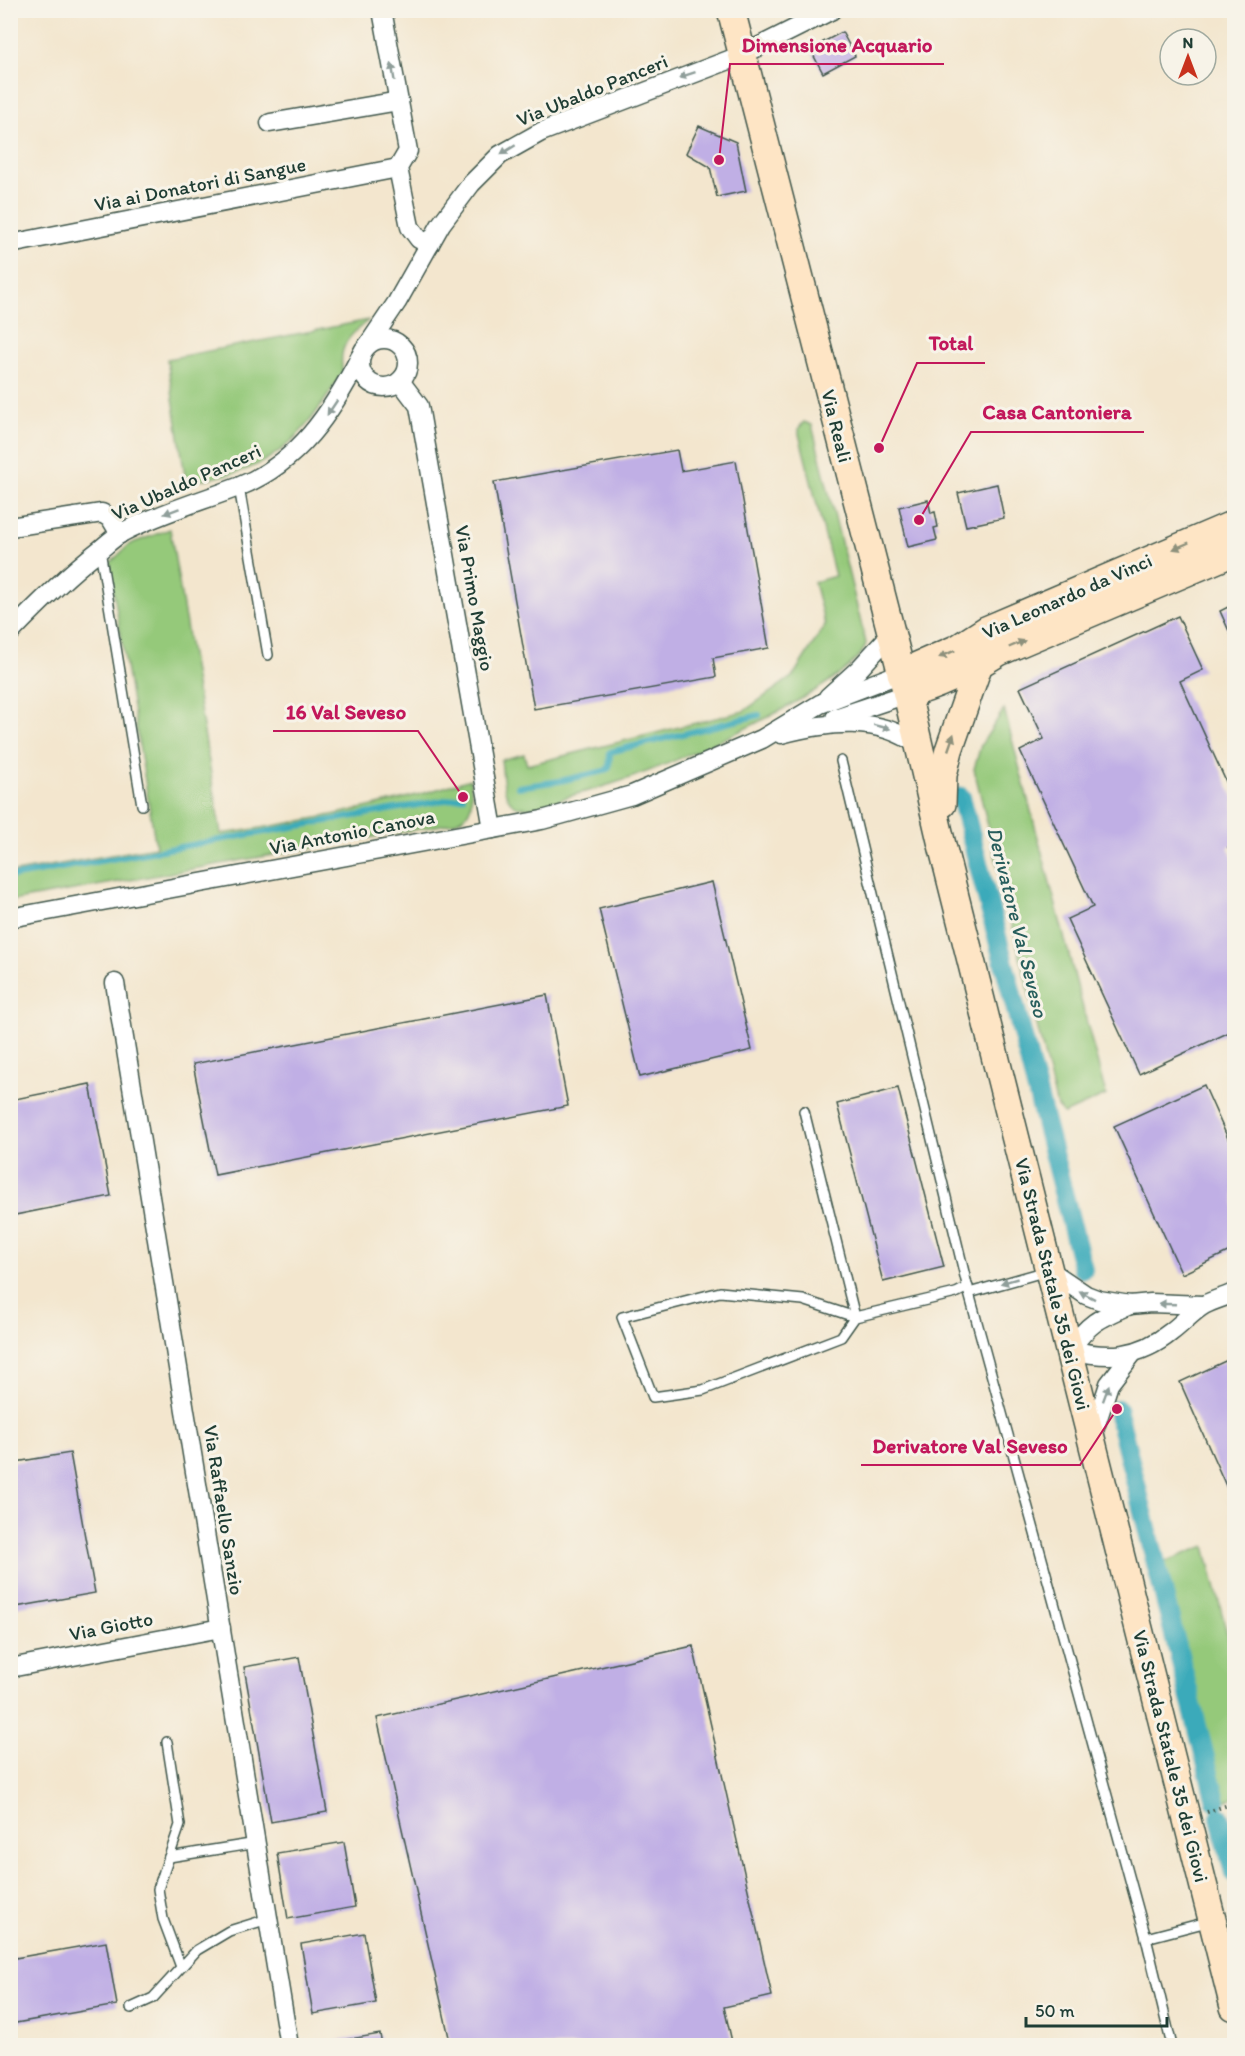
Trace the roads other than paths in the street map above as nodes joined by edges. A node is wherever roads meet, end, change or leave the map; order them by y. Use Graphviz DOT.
graph roads {
  1 [pos="382,10"];
  2 [pos="731,10"];
  3 [pos="832,10"];
  4 [pos="742,55"];
  5 [pos="399,101"];
  6 [pos="270,123"];
  7 [pos="398,168"];
  8 [pos="10,244"];
  9 [pos="430,244"];
  10 [pos="397,302"];
  11 [pos="402,347"];
  12 [pos="364,351"];
  13 [pos="400,381"];
  14 [pos="239,487"];
  15 [pos="1234,524"];
  16 [pos="10,527"];
  17 [pos="120,534"];
  18 [pos="100,550"];
  19 [pos="1234,552"];
  20 [pos="10,633"];
  21 [pos="891,634"];
  22 [pos="268,655"];
  23 [pos="979,664"];
  24 [pos="904,684"];
  25 [pos="820,704"];
  26 [pos="808,727"];
  27 [pos="762,739"];
  28 [pos="919,746"];
  29 [pos="841,760"];
  30 [pos="142,805"];
  31 [pos="493,829"];
  32 [pos="941,841"];
  33 [pos="10,918"];
  34 [pos="115,983"];
  35 [pos="804,1111"];
  36 [pos="1049,1270"];
  37 [pos="968,1290"];
  38 [pos="1234,1293"];
  39 [pos="1130,1305"];
  40 [pos="1203,1305"];
  41 [pos="855,1317"];
  42 [pos="1070,1350"];
  43 [pos="1132,1354"];
  44 [pos="1092,1438"];
  45 [pos="221,1628"];
  46 [pos="10,1668"];
  47 [pos="167,1742"];
  48 [pos="257,1844"];
  49 [pos="169,1857"];
  50 [pos="268,1919"];
  51 [pos="1213,1920"];
  52 [pos="1146,1938"];
  53 [pos="181,1967"];
  54 [pos="1234,2007"];
  55 [pos="130,2008"];
  56 [pos="289,2046"];
  57 [pos="1172,2046"];
  5 -- 1 [label="street, one-way"];
  2 -- 4 [label="main road, Via Reali"];
  3 -- 4 [label="street, Via Ubaldo Panceri"];
  4 -- 9 [label="street, Via Ubaldo Panceri, one-way"];
  4 -- 21 [label="main road, Via Reali"];
  5 -- 6 [label="street"];
  5 -- 7 [label="street"];
  7 -- 8 [label="street, Via ai Donatori di Sangue"];
  7 -- 9 [label="street"];
  9 -- 10 [label="street, Via Ubaldo Panceri"];
  10 -- 11 [label="street"];
  10 -- 12 [label="street, Via Ubaldo Panceri"];
  11 -- 12 [label="street"];
  11 -- 13 [label="street"];
  12 -- 13 [label="street"];
  12 -- 14 [label="street, Via Ubaldo Panceri, one-way"];
  13 -- 31 [label="street, Via Primo Maggio"];
  14 -- 17 [label="street, Via Ubaldo Panceri, one-way"];
  14 -- 22 [label="lane"];
  15 -- 24 [label="main road, Via Leonardo da Vinci, one-way"];
  16 -- 17 [label="street"];
  17 -- 18 [label="street, Via Ubaldo Panceri"];
  18 -- 20 [label="street, Via Ubaldo Panceri"];
  18 -- 30 [label="lane"];
  23 -- 19 [label="main road, Via Leonardo da Vinci, one-way"];
  21 -- 24 [label="main road, Via Reali"];
  21 -- 25 [label="street, Via Antonio Canova"];
  23 -- 24 [label="main road, Via Leonardo da Vinci"];
  32 -- 23 [label="main road, one-way"];
  24 -- 25 [label="street, Via Antonio Canova"];
  24 -- 26 [label="street, Via Antonio Canova"];
  24 -- 28 [label="main road, Via Reali"];
  25 -- 27 [label="street, Via Antonio Canova"];
  26 -- 27 [label="street, Via Antonio Canova"];
  26 -- 28 [label="street, Via Antonio Canova, one-way"];
  27 -- 31 [label="street, Via Antonio Canova"];
  28 -- 32 [label="main road, Via Reali"];
  29 -- 37 [label="lane"];
  31 -- 33 [label="street, Via Antonio Canova"];
  32 -- 36 [label="main road, Via Strada Statale 35 dei Giovi"];
  34 -- 45 [label="street, Via Raffaello Sanzio"];
  35 -- 41 [label="lane"];
  36 -- 37 [label="lane, one-way"];
  39 -- 36 [label="street, one-way"];
  36 -- 42 [label="main road, Via Strada Statale 35 dei Giovi"];
  37 -- 41 [label="lane"];
  37 -- 52 [label="lane"];
  38 -- 40 [label="street"];
  40 -- 39 [label="street, one-way"];
  39 -- 42 [label="street"];
  40 -- 43 [label="street"];
  41 -- 41 [label="lane"];
  42 -- 43 [label="street"];
  42 -- 44 [label="main road, Via Strada Statale 35 dei Giovi"];
  44 -- 43 [label="street, one-way"];
  44 -- 51 [label="main road, Via Strada Statale 35 dei Giovi"];
  45 -- 46 [label="street, Via Giotto"];
  45 -- 48 [label="street, Via Raffaello Sanzio"];
  47 -- 49 [label="lane"];
  48 -- 49 [label="lane"];
  48 -- 50 [label="street, Via Raffaello Sanzio"];
  49 -- 53 [label="lane"];
  50 -- 53 [label="lane"];
  50 -- 56 [label="street, Via Raffaello Sanzio"];
  51 -- 52 [label="lane"];
  51 -- 54 [label="main road, Via Strada Statale 35 dei Giovi"];
  52 -- 57 [label="lane"];
  53 -- 55 [label="lane"];
}
